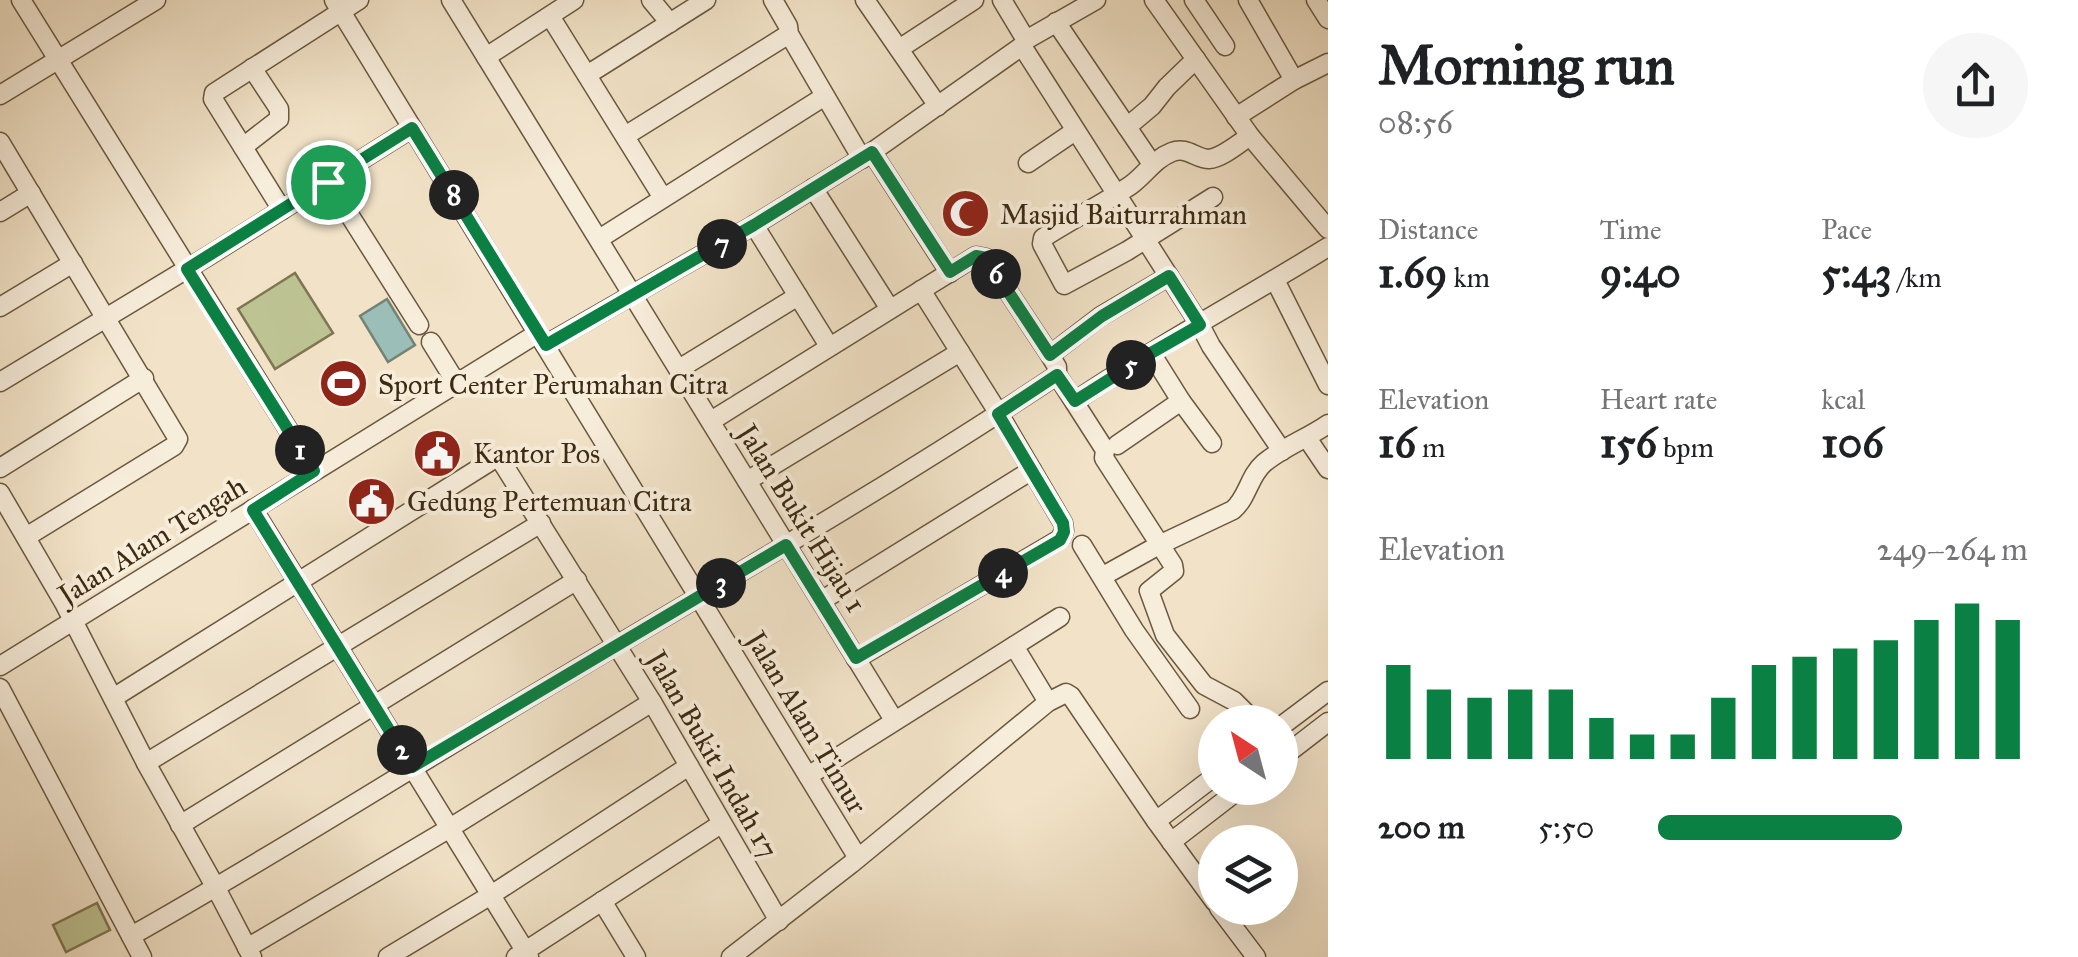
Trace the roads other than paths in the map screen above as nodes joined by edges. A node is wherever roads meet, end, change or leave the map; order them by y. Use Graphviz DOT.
graph roads {
  1 [pos="20,0"];
  2 [pos="156,0"];
  3 [pos="360,0"];
  4 [pos="451,0"];
  5 [pos="574,0"];
  6 [pos="651,0"];
  7 [pos="706,0"];
  8 [pos="773,0"];
  9 [pos="974,0"];
  10 [pos="1002,0"];
  11 [pos="1154,0"];
  12 [pos="1194,0"];
  13 [pos="1248,0"];
  14 [pos="1316,0"];
  15 [pos="867,1"];
  16 [pos="1084,3"];
  17 [pos="338,5"];
  18 [pos="550,16"];
  19 [pos="1328,18"];
  20 [pos="1056,22"];
  21 [pos="670,23"];
  22 [pos="790,34"];
  23 [pos="1024,43"];
  24 [pos="1225,46"];
  25 [pos="899,49"];
  26 [pos="486,57"];
  27 [pos="59,59"];
  28 [pos="1196,59"];
  29 [pos="1328,63"];
  30 [pos="252,68"];
  31 [pos="586,76"];
  32 [pos="1294,80"];
  33 [pos="0,95"];
  34 [pos="825,96"];
  35 [pos="938,106"];
  36 [pos="1236,116"];
  37 [pos="1127,127"];
  38 [pos="412,128"];
  39 [pos="1075,130"];
  40 [pos="624,136"];
  41 [pos="1250,136"];
  42 [pos="0,142"];
  43 [pos="243,147"];
  44 [pos="867,155"];
  45 [pos="1028,163"];
  46 [pos="1152,164"];
  47 [pos="328,182"];
  48 [pos="814,188"];
  49 [pos="31,193"];
  50 [pos="1116,194"];
  51 [pos="1213,197"];
  52 [pos="663,198"];
  53 [pos="282,210"];
  54 [pos="0,212"];
  55 [pos="754,225"];
  56 [pos="1328,229"];
  57 [pos="598,239"];
  58 [pos="1144,240"];
  59 [pos="1328,248"];
  60 [pos="73,263"];
  61 [pos="187,269"];
  62 [pos="950,272"];
  63 [pos="1169,276"];
  64 [pos="1275,280"];
  65 [pos="921,290"];
  66 [pos="632,295"];
  67 [pos="798,296"];
  68 [pos="0,307"];
  69 [pos="890,309"];
  70 [pos="106,318"];
  71 [pos="418,324"];
  72 [pos="1200,325"];
  73 [pos="542,339"];
  74 [pos="430,342"];
  75 [pos="829,346"];
  76 [pos="960,352"];
  77 [pos="1151,353"];
  78 [pos="1050,355"];
  79 [pos="678,369"];
  80 [pos="1057,375"];
  81 [pos="144,378"];
  82 [pos="0,382"];
  83 [pos="457,384"];
  84 [pos="1328,384"];
  85 [pos="1181,400"];
  86 [pos="1075,401"];
  87 [pos="998,414"];
  88 [pos="710,421"];
  89 [pos="1328,424"];
  90 [pos="1307,438"];
  91 [pos="1212,443"];
  92 [pos="1111,448"];
  93 [pos="1282,451"];
  94 [pos="0,468"];
  95 [pos="1328,468"];
  96 [pos="1032,470"];
  97 [pos="314,471"];
  98 [pos="747,482"];
  99 [pos="0,494"];
  100 [pos="253,510"];
  101 [pos="542,523"];
  102 [pos="26,537"];
  103 [pos="786,545"];
  104 [pos="1082,545"];
  105 [pos="1160,545"];
  106 [pos="1103,576"];
  107 [pos="577,580"];
  108 [pos="298,582"];
  109 [pos="699,597"];
  110 [pos="821,601"];
  111 [pos="1060,617"];
  112 [pos="73,621"];
  113 [pos="617,645"];
  114 [pos="337,646"];
  115 [pos="1014,646"];
  116 [pos="856,658"];
  117 [pos="0,666"];
  118 [pos="0,688"];
  119 [pos="1328,691"];
  120 [pos="113,698"];
  121 [pos="652,702"];
  122 [pos="1048,702"];
  123 [pos="1238,705"];
  124 [pos="375,706"];
  125 [pos="1190,709"];
  126 [pos="1298,713"];
  127 [pos="894,720"];
  128 [pos="1328,722"];
  129 [pos="1298,744"];
  130 [pos="146,763"];
  131 [pos="689,766"];
  132 [pos="412,767"];
  133 [pos="808,776"];
  134 [pos="1198,789"];
  135 [pos="1220,805"];
  136 [pos="1156,821"];
  137 [pos="721,824"];
  138 [pos="180,826"];
  139 [pos="450,828"];
  140 [pos="1171,842"];
  141 [pos="858,858"];
  142 [pos="1198,879"];
  143 [pos="216,888"];
  144 [pos="491,895"];
  145 [pos="602,901"];
  146 [pos="779,920"];
  147 [pos="1232,925"];
  148 [pos="131,936"];
  149 [pos="249,952"];
  150 [pos="524,955"];
  151 [pos="142,957"];
  152 [pos="388,957"];
  153 [pos="636,957"];
  154 [pos="731,957"];
  155 [pos="1256,957"];
  1 -- 27 [label="street"];
  2 -- 27 [label="street"];
  3 -- 17 [label="street"];
  4 -- 26 [label="street, Jalan Bukit Hijau 1"];
  5 -- 18 [label="street"];
  6 -- 21 [label="street"];
  7 -- 21 [label="street"];
  8 -- 22 [label="street"];
  9 -- 25 [label="street"];
  10 -- 23 [label="street"];
  11 -- 28 [label="street"];
  12 -- 24 [label="street"];
  13 -- 32 [label="street"];
  14 -- 19 [label="street"];
  15 -- 25 [label="street"];
  16 -- 20 [label="street, Jalan Alam Tengah"];
  17 -- 30 [label="street"];
  17 -- 38 [label="street, Jalan Alam Timur"];
  18 -- 26 [label="street"];
  18 -- 31 [label="street"];
  20 -- 23 [label="street, Jalan Alam Tengah"];
  20 -- 37 [label="street"];
  21 -- 31 [label="street"];
  22 -- 34 [label="street"];
  22 -- 40 [label="street"];
  23 -- 35 [label="street, Jalan Alam Tengah"];
  23 -- 39 [label="street"];
  25 -- 35 [label="street"];
  26 -- 57 [label="street, Jalan Bukit Hijau 1"];
  27 -- 33 [label="street"];
  27 -- 61 [label="street"];
  28 -- 36 [label="street"];
  28 -- 37 [label="street"];
  29 -- 32 [label="street"];
  30 -- 43 [label="street"];
  30 -- 43 [label="street"];
  31 -- 40 [label="street"];
  32 -- 36 [label="street"];
  34 -- 44 [label="street"];
  34 -- 52 [label="street"];
  35 -- 44 [label="street, Jalan Alam Tengah"];
  36 -- 41 [label="street"];
  37 -- 46 [label="street"];
  38 -- 47 [label="street"];
  38 -- 73 [label="street, Jalan Alam Timur"];
  39 -- 45 [label="street"];
  39 -- 50 [label="street"];
  40 -- 52 [label="street"];
  41 -- 46 [label="street"];
  41 -- 56 [label="street"];
  42 -- 49 [label="street"];
  43 -- 53 [label="street"];
  44 -- 48 [label="street, Jalan Alam Tengah"];
  44 -- 62 [label="street"];
  46 -- 50 [label="street"];
  47 -- 53 [label="street"];
  47 -- 71 [label="street"];
  48 -- 55 [label="street, Jalan Alam Tengah"];
  48 -- 69 [label="street"];
  49 -- 54 [label="street"];
  49 -- 60 [label="street"];
  50 -- 58 [label="street"];
  50 -- 58 [label="street"];
  51 -- 58 [label="street"];
  52 -- 57 [label="street"];
  53 -- 61 [label="street"];
  55 -- 66 [label="street, Jalan Alam Tengah"];
  55 -- 67 [label="street"];
  57 -- 66 [label="street, Jalan Bukit Hijau 1"];
  58 -- 63 [label="street"];
  59 -- 64 [label="street"];
  60 -- 68 [label="street"];
  60 -- 70 [label="street"];
  61 -- 70 [label="street"];
  61 -- 97 [label="street"];
  62 -- 65 [label="street"];
  62 -- 78 [label="street"];
  63 -- 72 [label="street"];
  63 -- 78 [label="street"];
  64 -- 72 [label="street"];
  64 -- 84 [label="street"];
  65 -- 69 [label="street"];
  65 -- 76 [label="street"];
  66 -- 73 [label="street, Jalan Alam Tengah"];
  66 -- 79 [label="street, Jalan Bukit Hijau 1"];
  67 -- 75 [label="street"];
  67 -- 79 [label="street"];
  69 -- 75 [label="street"];
  70 -- 81 [label="street"];
  70 -- 82 [label="street"];
  72 -- 77 [label="street"];
  72 -- 93 [label="street"];
  73 -- 83 [label="street, Jalan Alam Tengah"];
  73 -- 109 [label="street, Jalan Alam Timur"];
  74 -- 83 [label="street"];
  75 -- 88 [label="street"];
  76 -- 87 [label="street"];
  76 -- 98 [label="street"];
  77 -- 85 [label="street"];
  77 -- 86 [label="street"];
  78 -- 80 [label="street"];
  79 -- 88 [label="street, Jalan Bukit Hijau 1"];
  80 -- 86 [label="street"];
  80 -- 87 [label="street"];
  81 -- 94 [label="street"];
  81 -- 102 [label="street"];
  83 -- 97 [label="street, Jalan Alam Tengah"];
  85 -- 91 [label="street"];
  85 -- 92 [label="street"];
  86 -- 92 [label="street"];
  87 -- 96 [label="street"];
  87 -- 103 [label="street"];
  88 -- 98 [label="street, Jalan Bukit Hijau 1"];
  89 -- 90 [label="street"];
  90 -- 93 [label="street"];
  90 -- 95 [label="street"];
  92 -- 105 [label="street"];
  93 -- 105 [label="street"];
  96 -- 110 [label="street"];
  96 -- 116 [label="street"];
  97 -- 100 [label="street, Jalan Alam Tengah"];
  98 -- 103 [label="street, Jalan Bukit Hijau 1"];
  99 -- 102 [label="street"];
  100 -- 108 [label="street"];
  100 -- 112 [label="street, Jalan Alam Tengah"];
  101 -- 107 [label="street, Jalan Bukit Indah 17"];
  101 -- 108 [label="street, Jalan Bukit Indah 17"];
  101 -- 114 [label="street"];
  102 -- 112 [label="street"];
  103 -- 109 [label="street"];
  103 -- 110 [label="street, Jalan Bukit Hijau 1"];
  104 -- 106 [label="street"];
  105 -- 106 [label="street"];
  105 -- 123 [label="street"];
  106 -- 125 [label="street"];
  107 -- 113 [label="street, Jalan Bukit Indah 17"];
  107 -- 124 [label="street"];
  108 -- 114 [label="street"];
  108 -- 120 [label="street"];
  109 -- 113 [label="street"];
  109 -- 133 [label="street, Jalan Alam Timur"];
  110 -- 116 [label="street, Jalan Bukit Hijau 1"];
  111 -- 115 [label="street"];
  112 -- 117 [label="street, Jalan Alam Tengah"];
  112 -- 120 [label="street"];
  113 -- 121 [label="street, Jalan Bukit Indah 17"];
  113 -- 132 [label="street"];
  114 -- 124 [label="street"];
  114 -- 130 [label="street"];
  115 -- 122 [label="street"];
  115 -- 127 [label="street"];
  116 -- 127 [label="street, Jalan Bukit Hijau 1"];
  118 -- 148 [label="street"];
  119 -- 126 [label="street"];
  120 -- 130 [label="street"];
  121 -- 131 [label="street, Jalan Bukit Indah 17"];
  121 -- 139 [label="street"];
  122 -- 136 [label="street"];
  122 -- 141 [label="street"];
  124 -- 132 [label="street"];
  124 -- 138 [label="street"];
  127 -- 133 [label="street"];
  128 -- 129 [label="street"];
  130 -- 138 [label="street"];
  131 -- 137 [label="street, Jalan Bukit Indah 17"];
  131 -- 144 [label="street"];
  132 -- 139 [label="street"];
  132 -- 143 [label="street"];
  133 -- 141 [label="street, Jalan Alam Timur"];
  134 -- 136 [label="street"];
  135 -- 140 [label="street"];
  136 -- 140 [label="street"];
  137 -- 145 [label="street"];
  137 -- 146 [label="street, Jalan Bukit Indah 17"];
  138 -- 143 [label="street"];
  139 -- 144 [label="street"];
  139 -- 149 [label="street"];
  140 -- 142 [label="street"];
  141 -- 146 [label="street"];
  143 -- 148 [label="street"];
  143 -- 149 [label="street"];
  144 -- 150 [label="street"];
  144 -- 152 [label="street"];
  145 -- 150 [label="street"];
  145 -- 153 [label="street"];
  146 -- 154 [label="street"];
  147 -- 155 [label="street"];
  148 -- 151 [label="street"];
}
